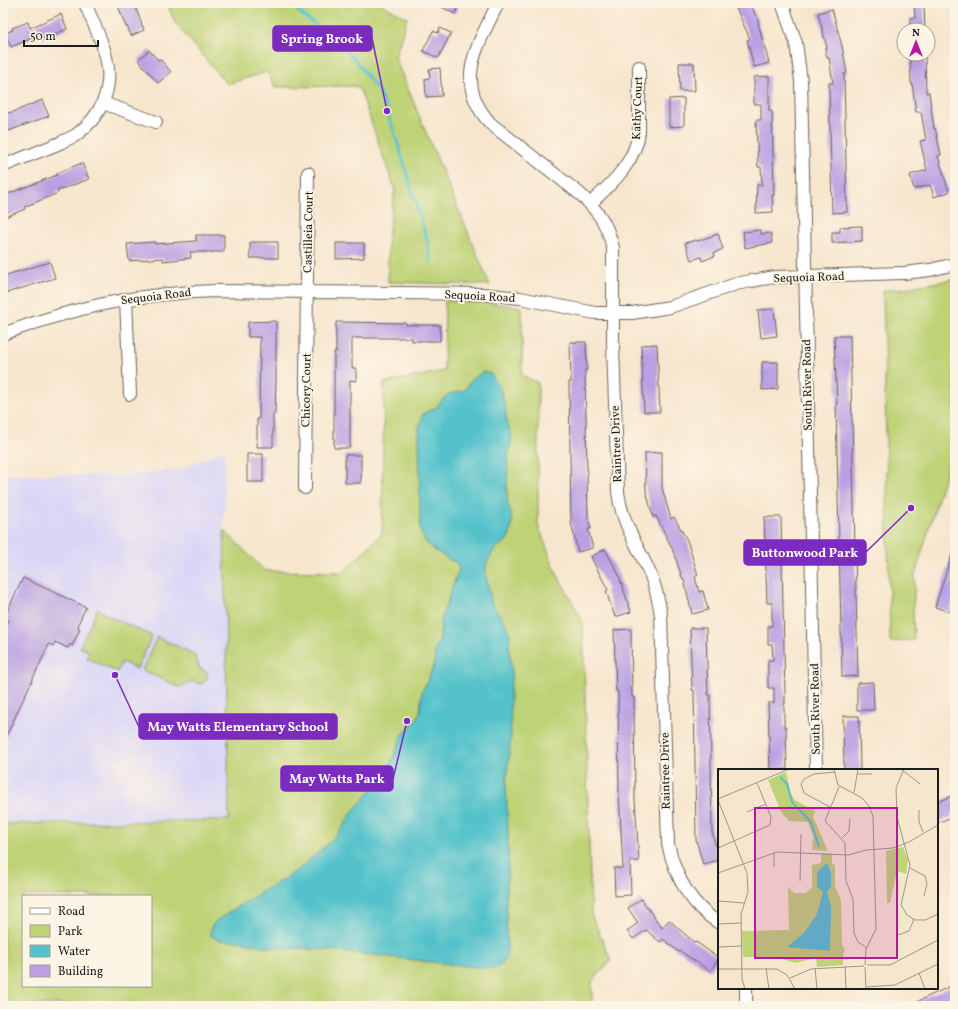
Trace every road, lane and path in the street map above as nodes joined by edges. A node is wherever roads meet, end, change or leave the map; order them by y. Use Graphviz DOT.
graph roads {
  1 [pos="85,3"];
  2 [pos="498,3"];
  3 [pos="782,3"];
  4 [pos="639,67"];
  5 [pos="103,103"];
  6 [pos="156,122"];
  7 [pos="3,166"];
  8 [pos="308,173"];
  9 [pos="590,204"];
  10 [pos="955,264"];
  11 [pos="805,276"];
  12 [pos="307,291"];
  13 [pos="126,299"];
  14 [pos="612,313"];
  15 [pos="3,334"];
  16 [pos="130,394"];
  17 [pos="305,488"];
  18 [pos="816,769"];
  19 [pos="718,922"];
  20 [pos="746,989"];
  21 [pos="746,1006"];
  1 -- 5 [label="street"];
  2 -- 9 [label="street, Raintree Drive"];
  3 -- 11 [label="street, South River Road"];
  4 -- 9 [label="street, Kathy Court"];
  5 -- 6 [label="street"];
  5 -- 7 [label="street"];
  8 -- 12 [label="street, Castilleia Court"];
  9 -- 14 [label="street, Raintree Drive"];
  10 -- 11 [label="street, Sequoia Road"];
  11 -- 14 [label="street, Sequoia Road"];
  11 -- 18 [label="street, South River Road"];
  12 -- 13 [label="street, Sequoia Road"];
  12 -- 14 [label="street, Sequoia Road"];
  12 -- 17 [label="street, Chicory Court"];
  13 -- 15 [label="street, Sequoia Road"];
  13 -- 16 [label="street"];
  14 -- 19 [label="street, Raintree Drive"];
  20 -- 21 [label="street"];
}
